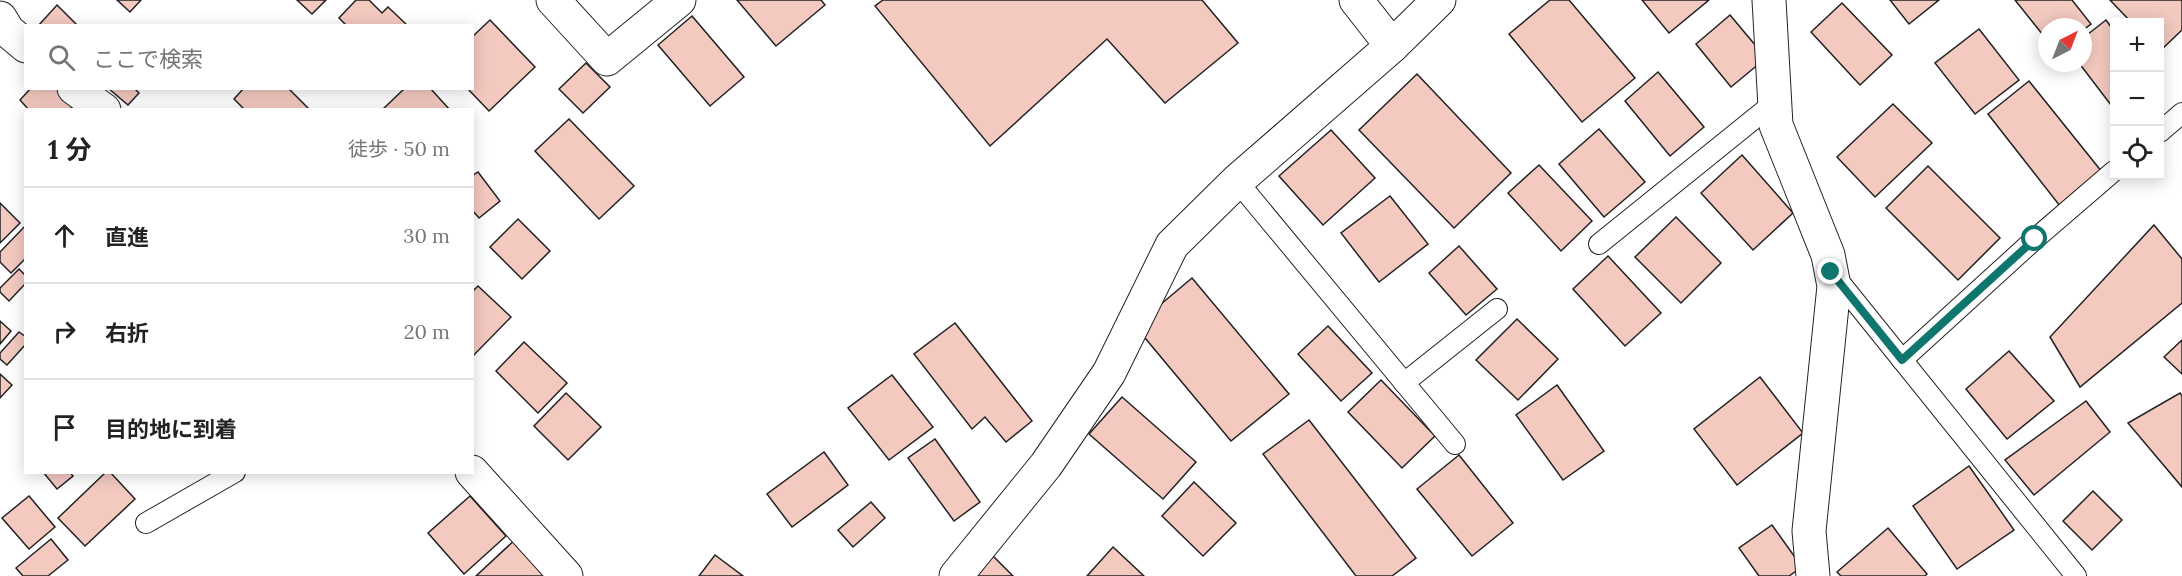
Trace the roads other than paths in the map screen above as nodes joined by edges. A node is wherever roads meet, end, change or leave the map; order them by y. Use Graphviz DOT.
graph roads {
  1 [pos="553,0"];
  2 [pos="679,0"];
  3 [pos="1356,0"];
  4 [pos="1439,0"];
  5 [pos="1769,0"];
  6 [pos="0,18"];
  7 [pos="24,44"];
  8 [pos="1392,46"];
  9 [pos="77,90"];
  10 [pos="1774,102"];
  11 [pos="101,108"];
  12 [pos="2182,113"];
  13 [pos="2164,129"];
  14 [pos="2110,175"];
  15 [pos="1238,181"];
  16 [pos="1599,244"];
  17 [pos="1831,272"];
  18 [pos="1497,309"];
  19 [pos="1902,360"];
  20 [pos="1404,383"];
  21 [pos="1455,444"];
  22 [pos="232,474"];
  23 [pos="474,474"];
  24 [pos="146,523"];
  25 [pos="566,576"];
  26 [pos="956,576"];
  27 [pos="1813,576"];
  28 [pos="2076,576"];
  1 -- 2 [label="street"];
  3 -- 8 [label="street"];
  4 -- 8 [label="street"];
  5 -- 10 [label="street"];
  6 -- 7 [label="street"];
  8 -- 15 [label="street"];
  9 -- 11 [label="street"];
  10 -- 16 [label="lane"];
  10 -- 17 [label="street"];
  12 -- 13 [label="lane"];
  14 -- 19 [label="lane"];
  15 -- 20 [label="lane"];
  15 -- 26 [label="street"];
  17 -- 19 [label="lane"];
  17 -- 27 [label="street"];
  18 -- 20 [label="lane"];
  19 -- 28 [label="lane"];
  20 -- 21 [label="lane"];
  22 -- 24 [label="lane"];
  23 -- 25 [label="street"];
}
